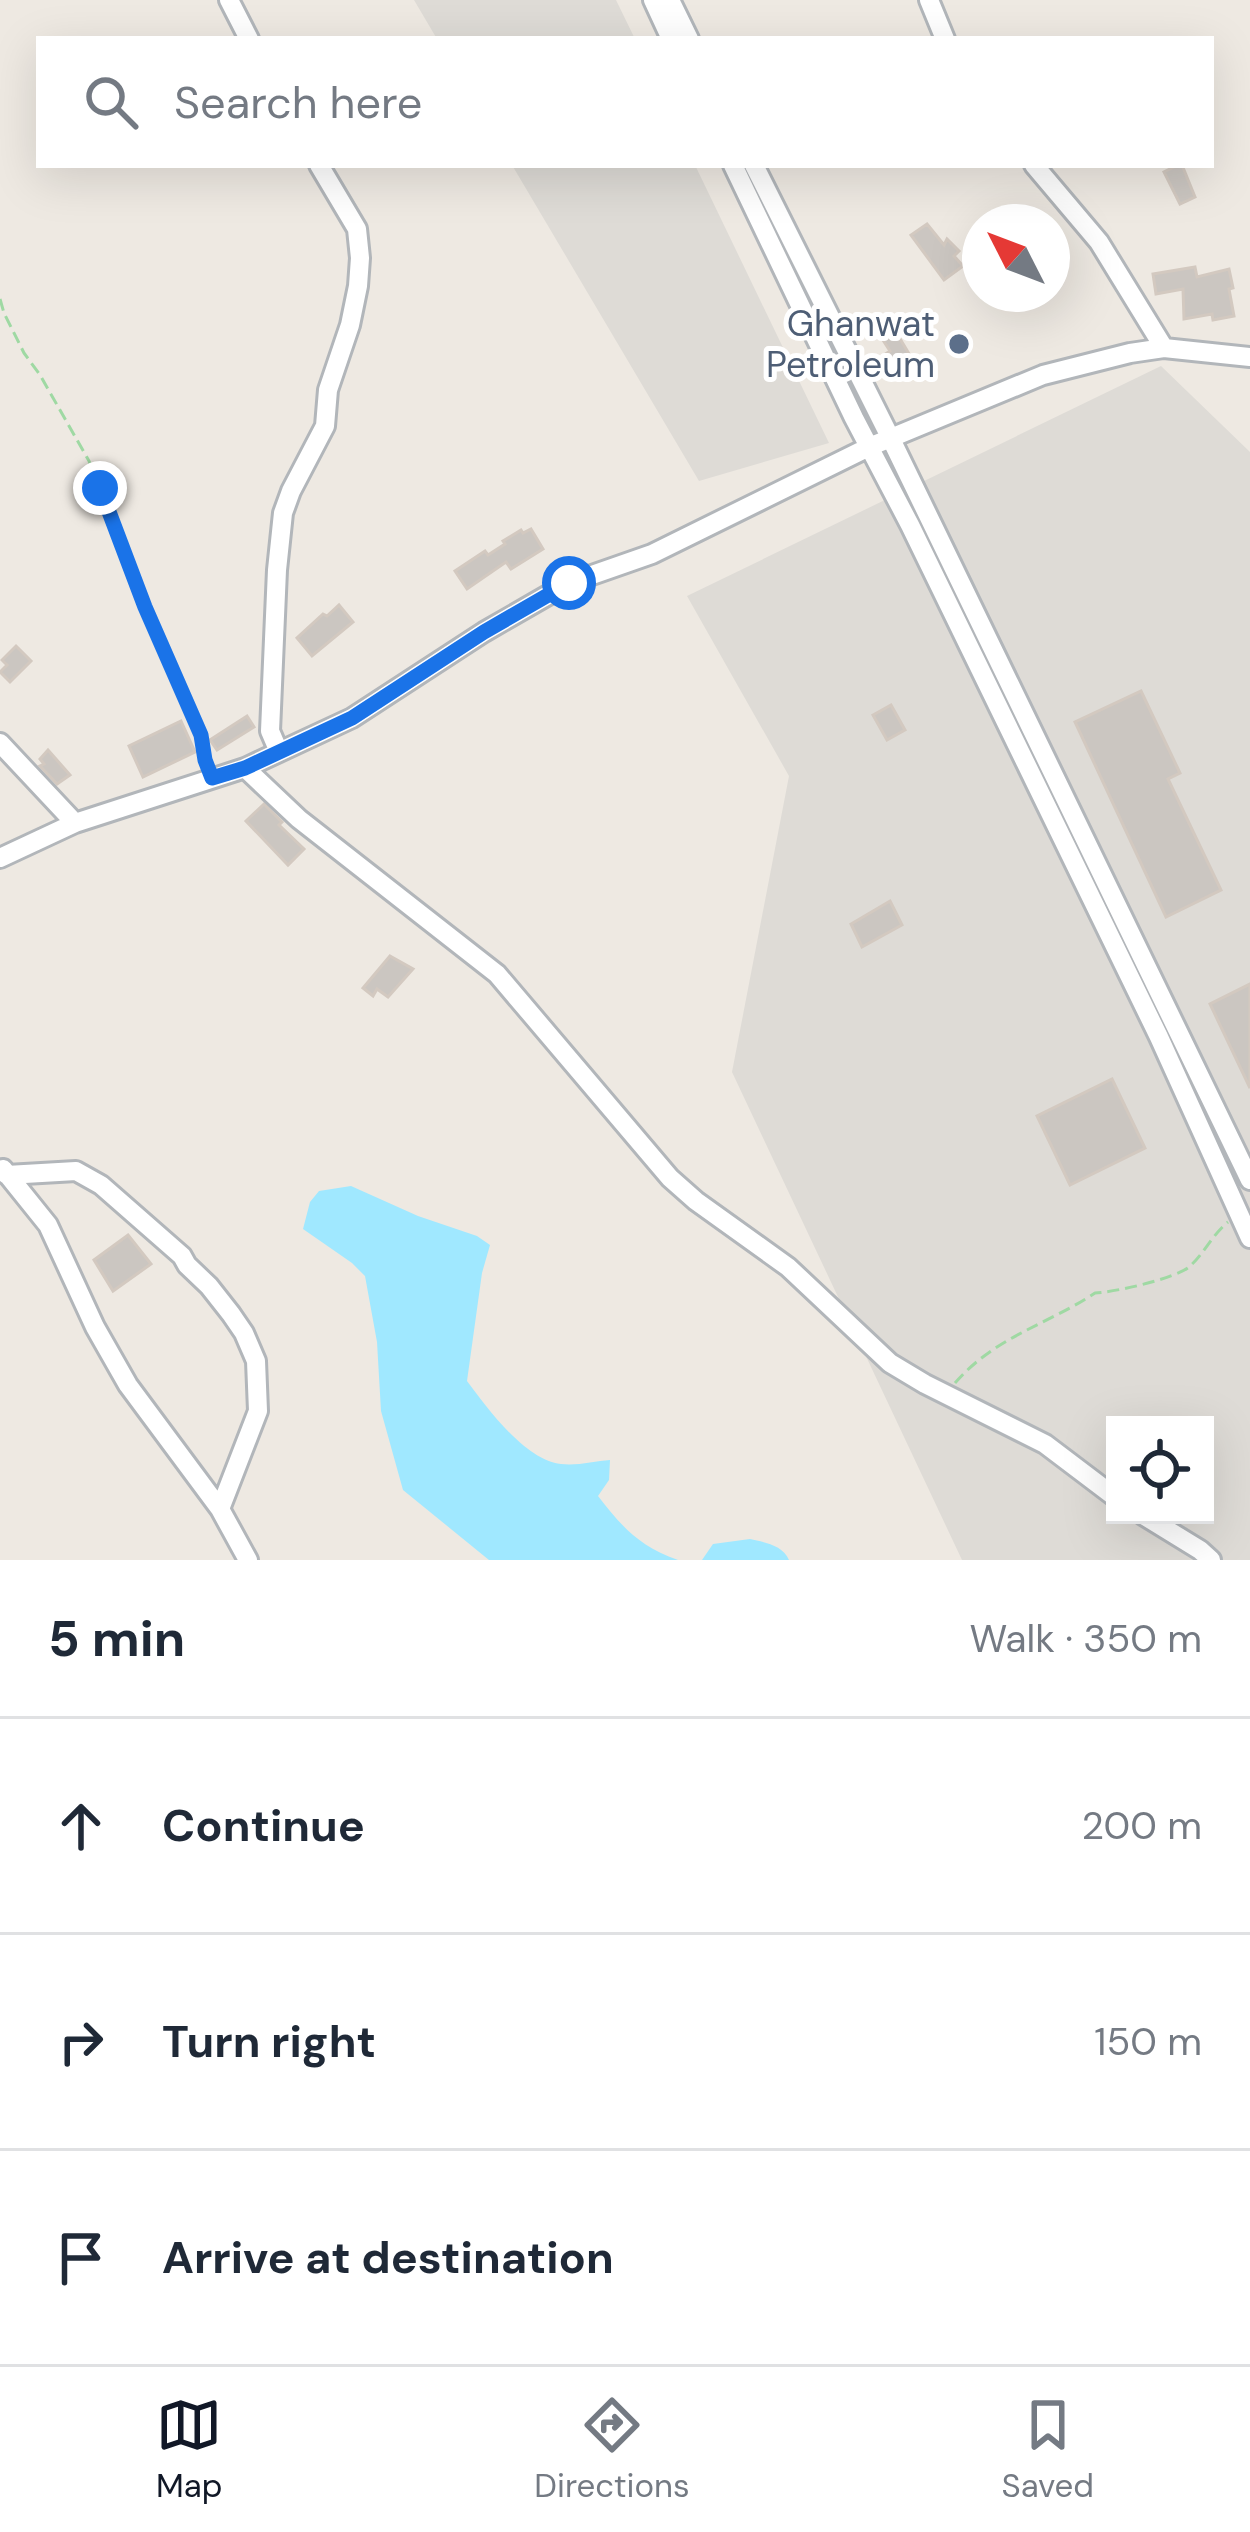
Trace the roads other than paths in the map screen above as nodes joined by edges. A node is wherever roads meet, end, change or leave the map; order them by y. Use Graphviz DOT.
graph roads {
  1 [pos="229,0"];
  2 [pos="653,0"];
  3 [pos="670,0"];
  4 [pos="929,0"];
  5 [pos="247,36"];
  6 [pos="669,36"];
  7 [pos="688,36"];
  8 [pos="945,36"];
  9 [pos="321,168"];
  10 [pos="734,168"];
  11 [pos="756,168"];
  12 [pos="1037,168"];
  13 [pos="1164,348"];
  14 [pos="1250,358"];
  15 [pos="891,439"];
  16 [pos="869,447"];
  17 [pos="0,743"];
  18 [pos="279,752"];
  19 [pos="245,768"];
  20 [pos="75,823"];
  21 [pos="0,858"];
  22 [pos="4,1170"];
  23 [pos="1250,1180"];
  24 [pos="1250,1238"];
  25 [pos="1106,1490"];
  26 [pos="220,1509"];
  27 [pos="1158,1524"];
  28 [pos="248,1560"];
  29 [pos="1211,1560"];
  1 -- 5 [label="street"];
  2 -- 6 [label="street"];
  3 -- 7 [label="street"];
  4 -- 8 [label="street"];
  9 -- 18 [label="street"];
  10 -- 16 [label="street"];
  11 -- 15 [label="street"];
  12 -- 13 [label="street"];
  13 -- 14 [label="street"];
  13 -- 15 [label="street"];
  15 -- 16 [label="street"];
  15 -- 23 [label="street"];
  16 -- 18 [label="street"];
  16 -- 24 [label="street"];
  17 -- 20 [label="street"];
  18 -- 19 [label="street"];
  19 -- 20 [label="street"];
  19 -- 25 [label="street"];
  20 -- 21 [label="street"];
  22 -- 26 [label="street"];
  22 -- 26 [label="street"];
  26 -- 28 [label="street"];
  27 -- 29 [label="street"];
}
